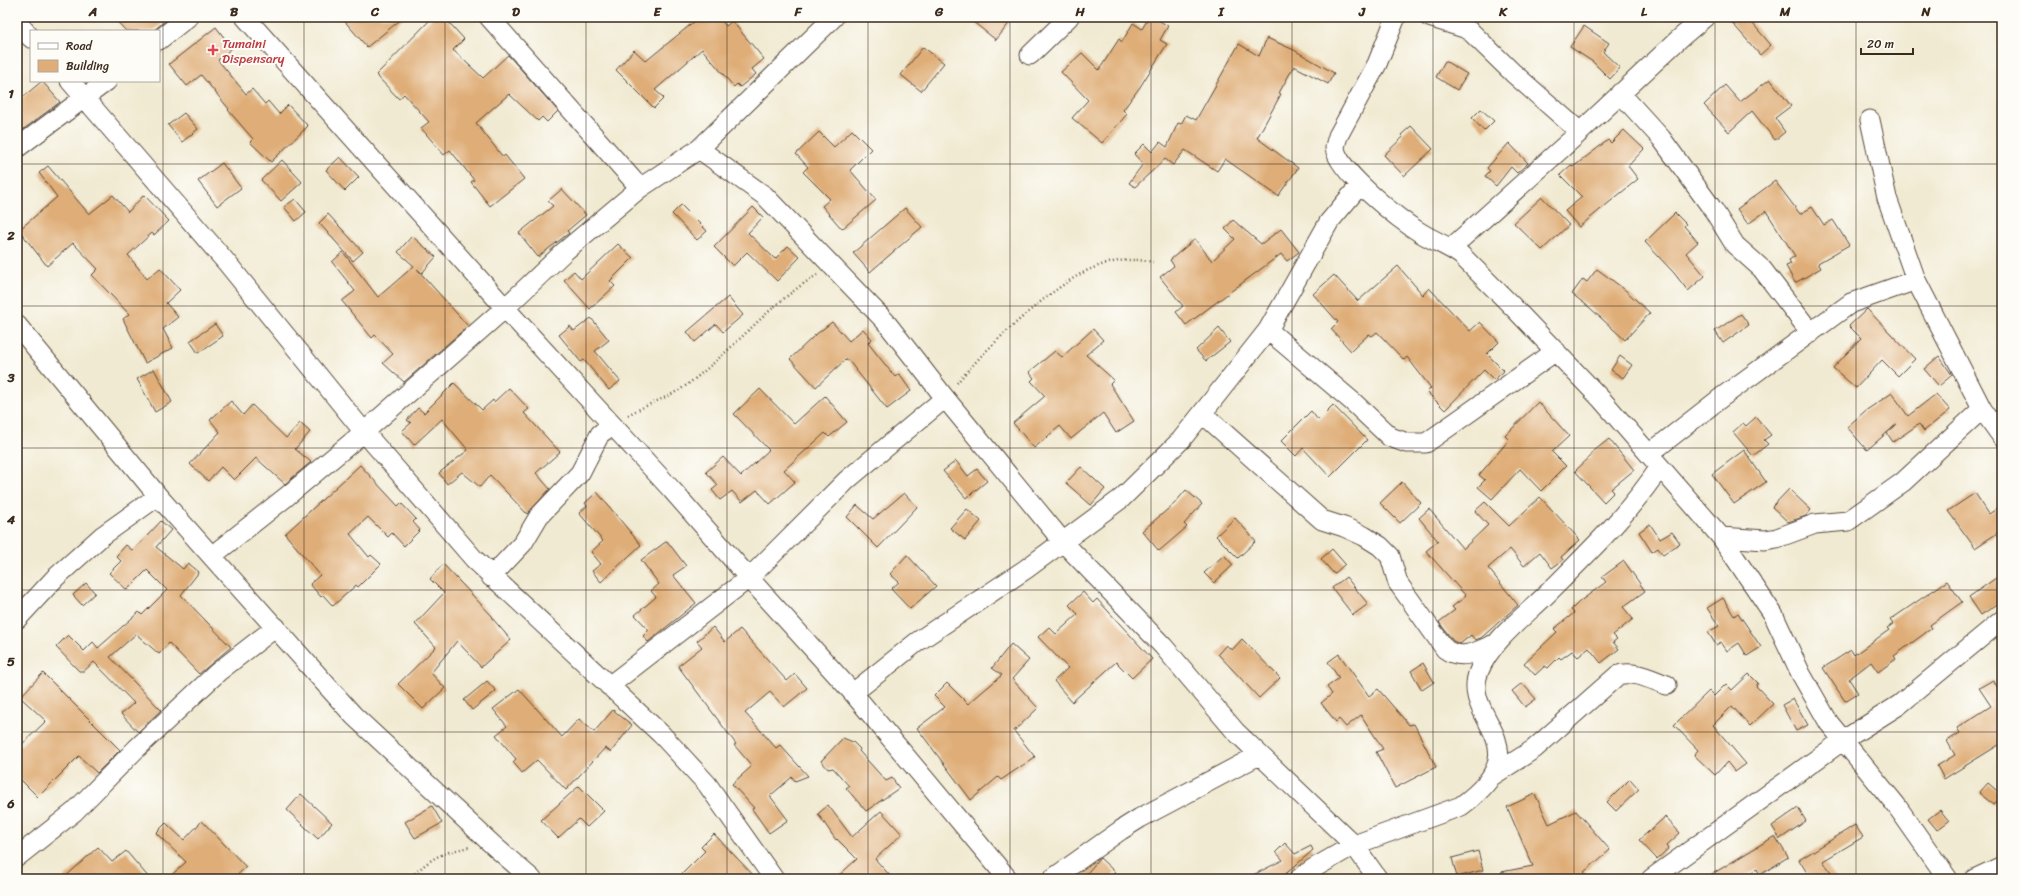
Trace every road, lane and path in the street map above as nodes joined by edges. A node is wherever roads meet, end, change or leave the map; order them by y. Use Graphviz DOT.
graph roads {
  1 [pos="188,17"];
  2 [pos="245,17"];
  3 [pos="490,17"];
  4 [pos="834,17"];
  5 [pos="1069,17"];
  6 [pos="1396,17"];
  7 [pos="1430,17"];
  8 [pos="1705,17"];
  9 [pos="17,22"];
  10 [pos="30,37"];
  11 [pos="160,39"];
  12 [pos="1030,55"];
  13 [pos="71,82"];
  14 [pos="106,82"];
  15 [pos="1620,93"];
  16 [pos="86,98"];
  17 [pos="1870,120"];
  18 [pos="1580,132"];
  19 [pos="17,148"];
  20 [pos="700,149"];
  21 [pos="1360,185"];
  22 [pos="640,188"];
  23 [pos="1451,248"];
  24 [pos="1153,262"];
  25 [pos="833,266"];
  26 [pos="1916,280"];
  27 [pos="505,308"];
  28 [pos="17,325"];
  29 [pos="1268,330"];
  30 [pos="1811,333"];
  31 [pos="1556,352"];
  32 [pos="945,398"];
  33 [pos="1982,409"];
  34 [pos="1203,414"];
  35 [pos="612,425"];
  36 [pos="364,432"];
  37 [pos="2002,437"];
  38 [pos="1654,460"];
  39 [pos="158,496"];
  40 [pos="1721,537"];
  41 [pos="1063,542"];
  42 [pos="213,555"];
  43 [pos="491,577"];
  44 [pos="748,578"];
  45 [pos="17,619"];
  46 [pos="2002,620"];
  47 [pos="276,627"];
  48 [pos="1497,643"];
  49 [pos="609,686"];
  50 [pos="1667,686"];
  51 [pos="852,693"];
  52 [pos="1842,741"];
  53 [pos="1260,755"];
  54 [pos="1492,776"];
  55 [pos="1354,845"];
  56 [pos="494,846"];
  57 [pos="17,857"];
  58 [pos="2002,866"];
  59 [pos="409,879"];
  60 [pos="532,879"];
  61 [pos="774,879"];
  62 [pos="1008,879"];
  63 [pos="1052,879"];
  64 [pos="1299,879"];
  65 [pos="1378,879"];
  66 [pos="1651,879"];
  67 [pos="1948,879"];
  68 [pos="1974,879"];
  1 -- 11 [label="street"];
  2 -- 27 [label="street"];
  3 -- 22 [label="street"];
  4 -- 20 [label="street"];
  5 -- 12 [label="street"];
  6 -- 21 [label="street"];
  7 -- 18 [label="street"];
  8 -- 15 [label="street"];
  9 -- 10 [label="street"];
  13 -- 16 [label="street"];
  14 -- 16 [label="street"];
  15 -- 18 [label="street"];
  15 -- 30 [label="street"];
  16 -- 19 [label="street"];
  16 -- 36 [label="street"];
  17 -- 26 [label="street"];
  18 -- 23 [label="street"];
  20 -- 22 [label="street"];
  20 -- 25 [label="street"];
  21 -- 23 [label="street"];
  21 -- 29 [label="street"];
  22 -- 27 [label="street"];
  23 -- 31 [label="street"];
  24 -- 32 [label="path"];
  25 -- 32 [label="street"];
  25 -- 35 [label="path"];
  26 -- 30 [label="street"];
  26 -- 33 [label="street"];
  27 -- 35 [label="street"];
  27 -- 36 [label="street"];
  28 -- 39 [label="street"];
  29 -- 31 [label="street"];
  29 -- 34 [label="street"];
  30 -- 38 [label="street"];
  31 -- 38 [label="street"];
  32 -- 41 [label="street"];
  32 -- 44 [label="street"];
  33 -- 37 [label="street"];
  33 -- 40 [label="street"];
  34 -- 41 [label="street"];
  34 -- 48 [label="street"];
  35 -- 43 [label="street"];
  35 -- 44 [label="street"];
  36 -- 42 [label="street"];
  36 -- 43 [label="street"];
  38 -- 40 [label="street"];
  38 -- 48 [label="street"];
  39 -- 42 [label="street"];
  39 -- 45 [label="street"];
  40 -- 52 [label="street"];
  41 -- 51 [label="street"];
  41 -- 53 [label="street"];
  42 -- 47 [label="street"];
  43 -- 49 [label="street"];
  44 -- 49 [label="street"];
  44 -- 51 [label="street"];
  46 -- 52 [label="street"];
  47 -- 56 [label="street"];
  47 -- 57 [label="street"];
  48 -- 54 [label="street"];
  49 -- 61 [label="street"];
  50 -- 54 [label="street"];
  51 -- 62 [label="street"];
  52 -- 66 [label="street"];
  52 -- 67 [label="street"];
  53 -- 55 [label="street"];
  53 -- 63 [label="street"];
  54 -- 55 [label="street"];
  55 -- 64 [label="street"];
  55 -- 65 [label="street"];
  56 -- 59 [label="path"];
  56 -- 60 [label="street"];
  58 -- 68 [label="street"];
}
